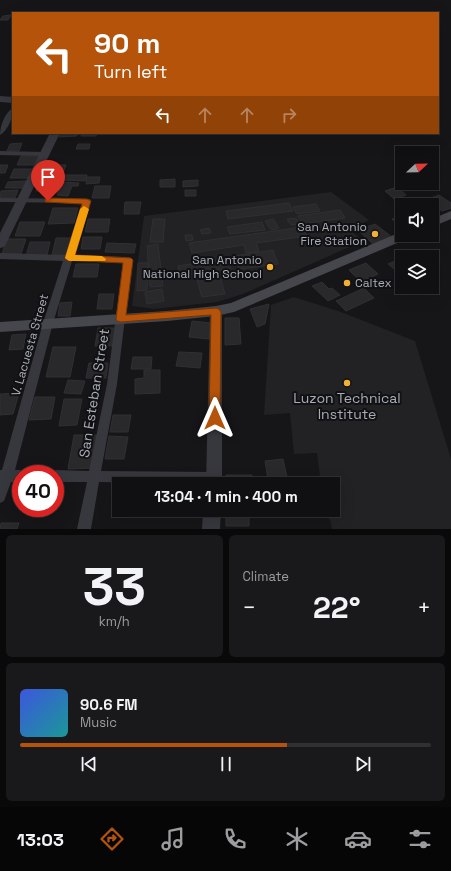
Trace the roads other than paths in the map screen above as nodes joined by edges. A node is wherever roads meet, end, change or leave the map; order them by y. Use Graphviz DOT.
graph roads {
  1 [pos="0,99"];
  2 [pos="12,100"];
  3 [pos="12,112"];
  4 [pos="0,133"];
  5 [pos="55,134"];
  6 [pos="0,153"];
  7 [pos="45,154"];
  8 [pos="0,200"];
  9 [pos="22,200"];
  10 [pos="451,215"];
  11 [pos="439,220"];
  12 [pos="395,239"];
  13 [pos="0,244"];
  14 [pos="0,256"];
  15 [pos="69,258"];
  16 [pos="216,312"];
  17 [pos="121,319"];
  18 [pos="48,323"];
  19 [pos="0,327"];
  20 [pos="4,476"];
  21 [pos="64,476"];
  22 [pos="96,476"];
  23 [pos="120,477"];
  24 [pos="214,477"];
  25 [pos="0,497"];
  26 [pos="212,517"];
  27 [pos="84,529"];
  28 [pos="211,529"];
  1 -- 2 [label="street"];
  3 -- 4 [label="street"];
  5 -- 7 [label="street"];
  6 -- 7 [label="street"];
  7 -- 9 [label="street"];
  8 -- 9 [label="street"];
  9 -- 13 [label="street"];
  9 -- 15 [label="street, V. Lacuesta Street"];
  10 -- 11 [label="main road"];
  12 -- 16 [label="main road"];
  14 -- 15 [label="street"];
  15 -- 17 [label="street, San Esteban Street"];
  15 -- 18 [label="street, V. Lacuesta Street"];
  16 -- 17 [label="main road"];
  16 -- 24 [label="street"];
  17 -- 18 [label="main road"];
  17 -- 22 [label="street, San Esteban Street"];
  18 -- 19 [label="main road"];
  18 -- 20 [label="street, V. Lacuesta Street"];
  20 -- 25 [label="street, V. Lacuesta Street"];
  21 -- 22 [label="street"];
  22 -- 23 [label="street"];
  22 -- 27 [label="street, San Esteban Street"];
  26 -- 28 [label="street"];
}
